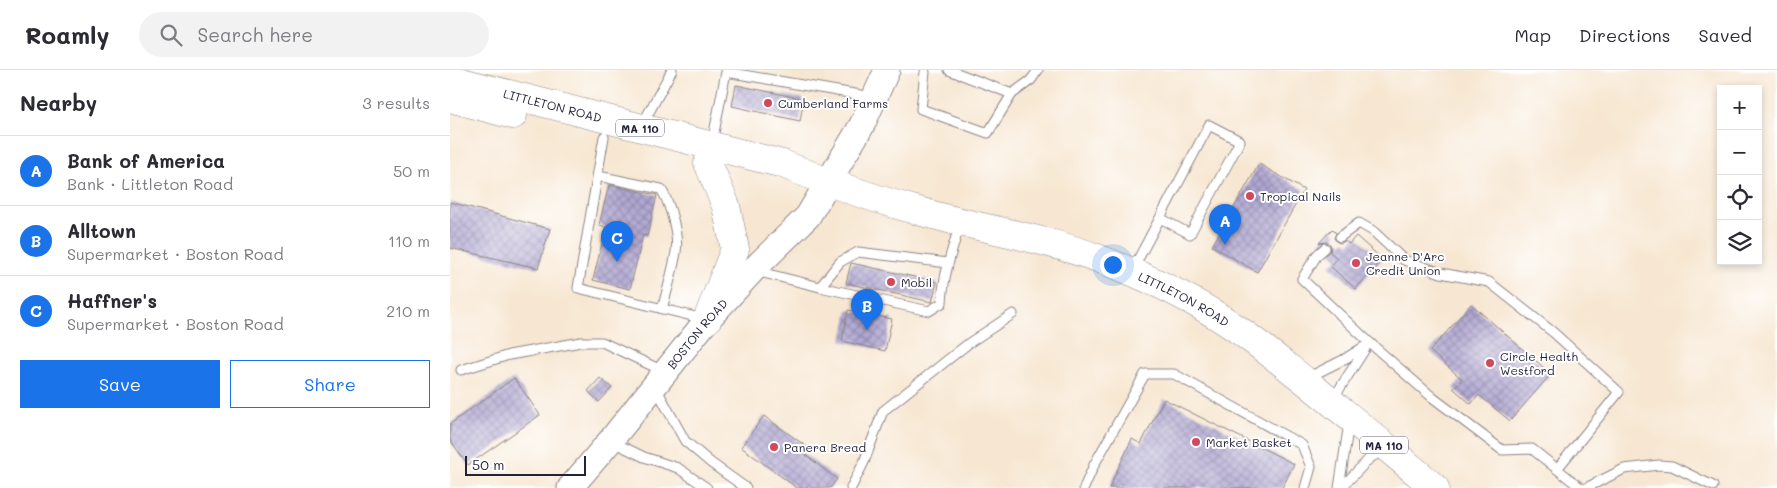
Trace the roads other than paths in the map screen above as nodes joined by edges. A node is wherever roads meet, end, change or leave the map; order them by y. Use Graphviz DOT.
graph roads {
  1 [pos="672,70"];
  2 [pos="887,70"];
  3 [pos="916,70"];
  4 [pos="949,70"];
  5 [pos="1038,70"];
  6 [pos="926,71"];
  7 [pos="450,81"];
  8 [pos="1012,94"];
  9 [pos="875,97"];
  10 [pos="450,98"];
  11 [pos="641,128"];
  12 [pos="604,138"];
  13 [pos="710,154"];
  14 [pos="598,176"];
  15 [pos="829,183"];
  16 [pos="1160,218"];
  17 [pos="961,222"];
  18 [pos="1340,236"];
  19 [pos="1325,248"];
  20 [pos="948,263"];
  21 [pos="753,270"];
  22 [pos="1131,272"];
  23 [pos="820,287"];
  24 [pos="662,309"];
  25 [pos="1013,314"];
  26 [pos="707,320"];
  27 [pos="1370,343"];
  28 [pos="461,370"];
  29 [pos="660,378"];
  30 [pos="1303,379"];
  31 [pos="1341,410"];
  32 [pos="611,440"];
  33 [pos="1388,448"];
  34 [pos="1557,469"];
  35 [pos="1713,486"];
  36 [pos="570,488"];
  37 [pos="707,488"];
  38 [pos="746,488"];
  39 [pos="851,488"];
  40 [pos="1084,488"];
  41 [pos="1306,488"];
  42 [pos="1340,488"];
  43 [pos="1435,488"];
  44 [pos="1581,488"];
  45 [pos="1586,488"];
  1 -- 11 [label="lane"];
  2 -- 9 [label="main road, BOSTON ROAD"];
  3 -- 6 [label="lane"];
  4 -- 8 [label="lane"];
  5 -- 8 [label="lane"];
  6 -- 8 [label="lane"];
  7 -- 11 [label="main road, LITTLETON ROAD / MA 110"];
  9 -- 13 [label="lane"];
  9 -- 15 [label="main road, BOSTON ROAD"];
  10 -- 12 [label="main road, LITTLETON ROAD / MA 110"];
  11 -- 13 [label="main road, LITTLETON ROAD / MA 110"];
  12 -- 13 [label="main road, LITTLETON ROAD / MA 110"];
  12 -- 14 [label="lane"];
  13 -- 15 [label="main road, LITTLETON ROAD / MA 110"];
  13 -- 26 [label="main road"];
  14 -- 24 [label="lane"];
  14 -- 24 [label="lane"];
  15 -- 17 [label="main road, LITTLETON ROAD / MA 110"];
  15 -- 21 [label="main road, BOSTON ROAD"];
  16 -- 16 [label="lane"];
  16 -- 22 [label="lane"];
  17 -- 20 [label="lane"];
  17 -- 22 [label="main road, LITTLETON ROAD / MA 110"];
  18 -- 34 [label="lane"];
  19 -- 27 [label="lane"];
  20 -- 23 [label="lane"];
  20 -- 23 [label="lane"];
  21 -- 23 [label="lane"];
  21 -- 26 [label="main road, BOSTON ROAD"];
  22 -- 30 [label="main road, LITTLETON ROAD / MA 110"];
  24 -- 26 [label="lane"];
  25 -- 39 [label="lane"];
  26 -- 29 [label="main road, BOSTON ROAD"];
  27 -- 30 [label="lane"];
  27 -- 31 [label="lane"];
  27 -- 34 [label="lane"];
  28 -- 29 [label="lane"];
  29 -- 32 [label="main road, BOSTON ROAD"];
  29 -- 38 [label="lane"];
  30 -- 31 [label="main road, LITTLETON ROAD / MA 110"];
  31 -- 33 [label="main road, LITTLETON ROAD / MA 110"];
  31 -- 42 [label="lane"];
  32 -- 36 [label="main road, BOSTON ROAD"];
  32 -- 37 [label="lane"];
  33 -- 42 [label="lane"];
  33 -- 43 [label="main road, LITTLETON ROAD / MA 110"];
  34 -- 44 [label="lane"];
  35 -- 45 [label="lane"];
  40 -- 41 [label="lane"];
}
